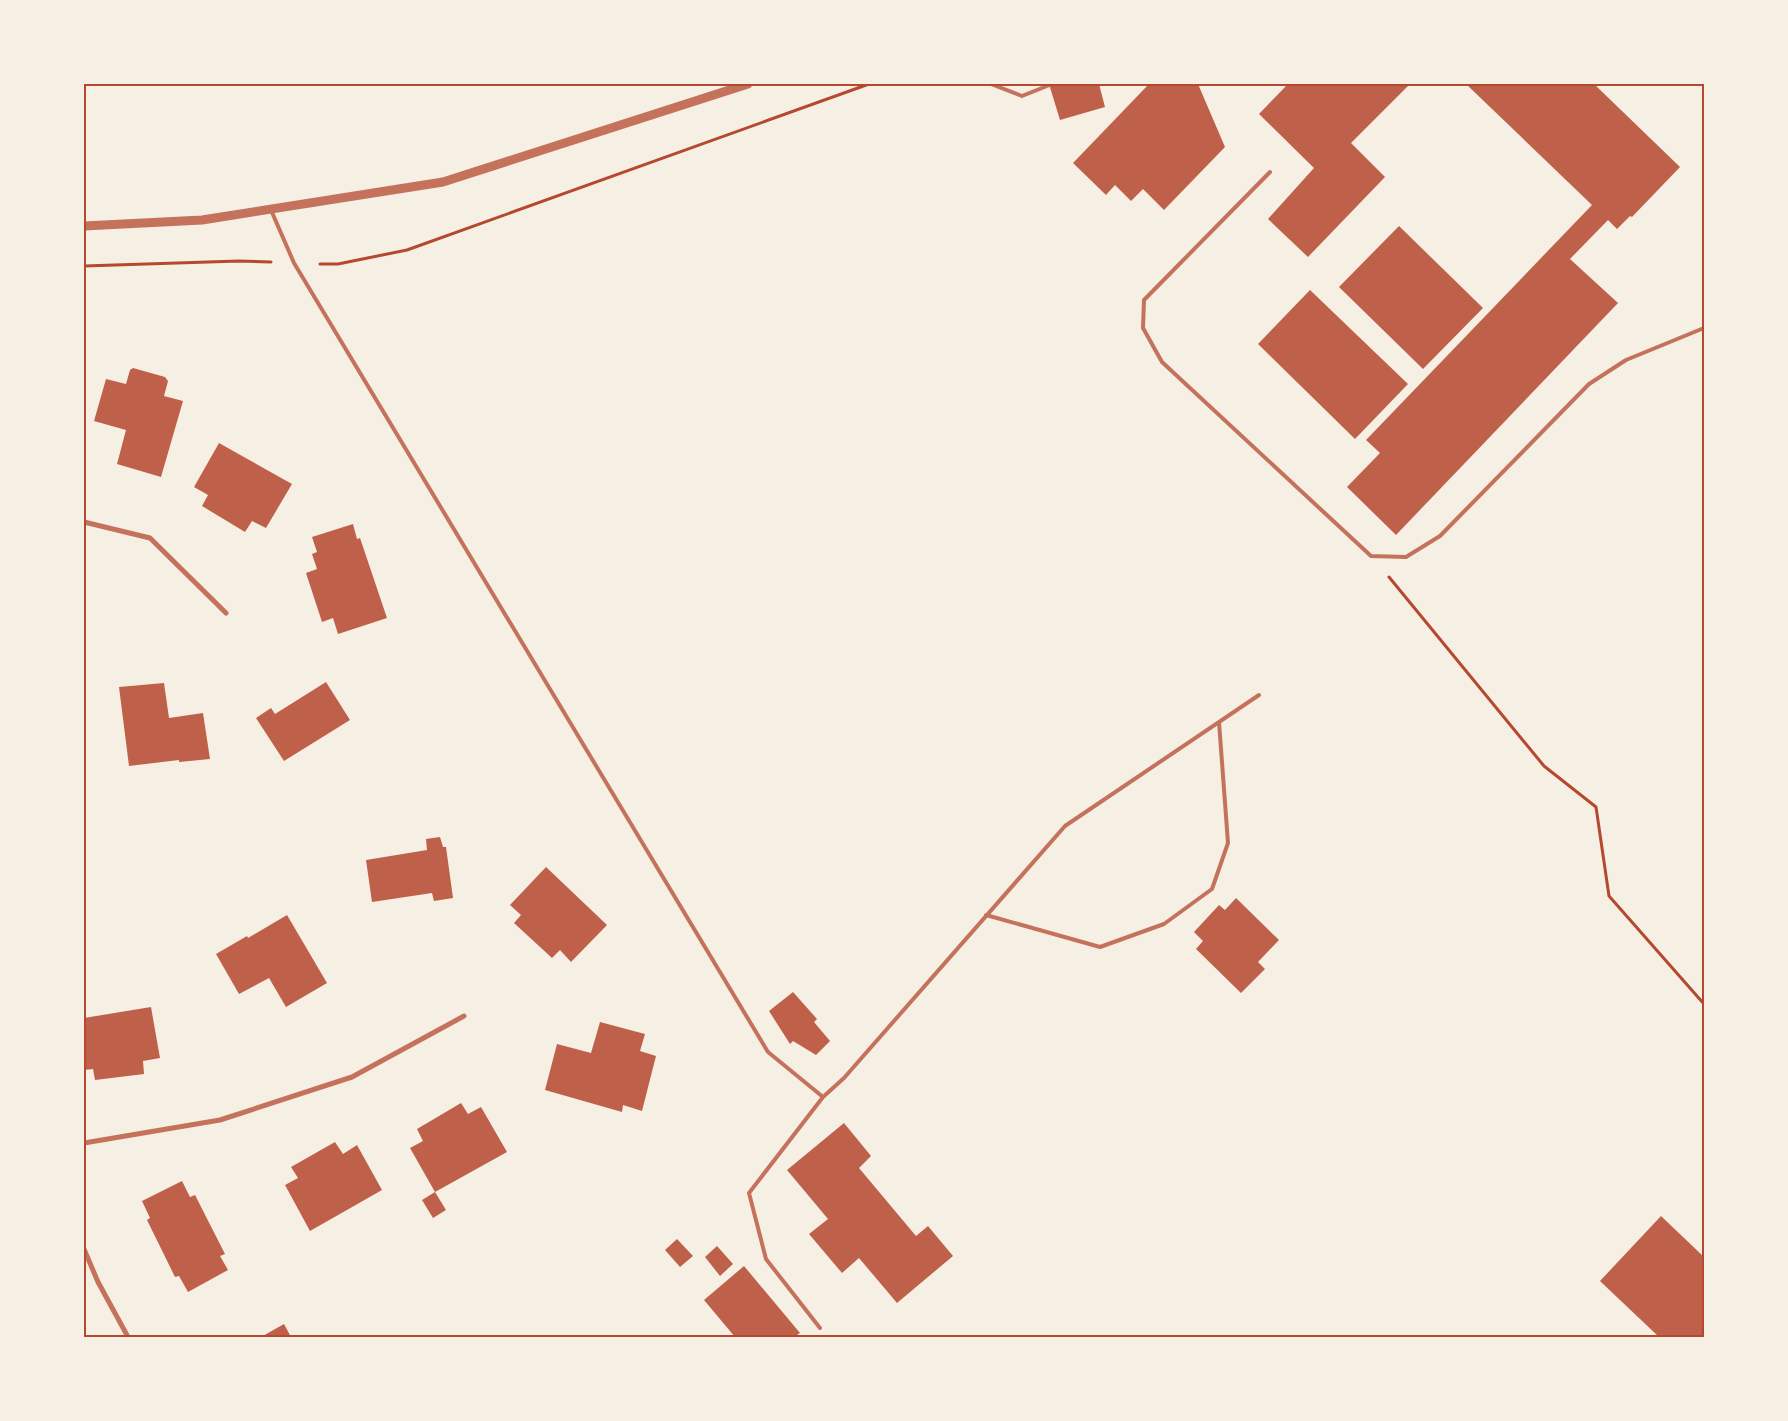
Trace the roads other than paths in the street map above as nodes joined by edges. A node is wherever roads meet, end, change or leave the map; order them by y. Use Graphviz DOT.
graph roads {
  1 [pos="748,84"];
  2 [pos="991,84"];
  3 [pos="1052,84"];
  4 [pos="1270,172"];
  5 [pos="271,210"];
  6 [pos="84,226"];
  7 [pos="1704,328"];
  8 [pos="84,522"];
  9 [pos="226,614"];
  10 [pos="1259,695"];
  11 [pos="1219,722"];
  12 [pos="986,915"];
  13 [pos="464,1016"];
  14 [pos="823,1097"];
  15 [pos="84,1143"];
  16 [pos="84,1249"];
  17 [pos="820,1328"];
  18 [pos="128,1337"];
  1 -- 5 [label="street"];
  2 -- 3 [label="lane"];
  4 -- 7 [label="lane"];
  5 -- 6 [label="street"];
  5 -- 14 [label="lane"];
  8 -- 9 [label="street"];
  10 -- 11 [label="lane"];
  11 -- 12 [label="lane"];
  11 -- 12 [label="lane"];
  12 -- 14 [label="lane"];
  13 -- 15 [label="street"];
  14 -- 17 [label="lane"];
  16 -- 18 [label="street"];
}
